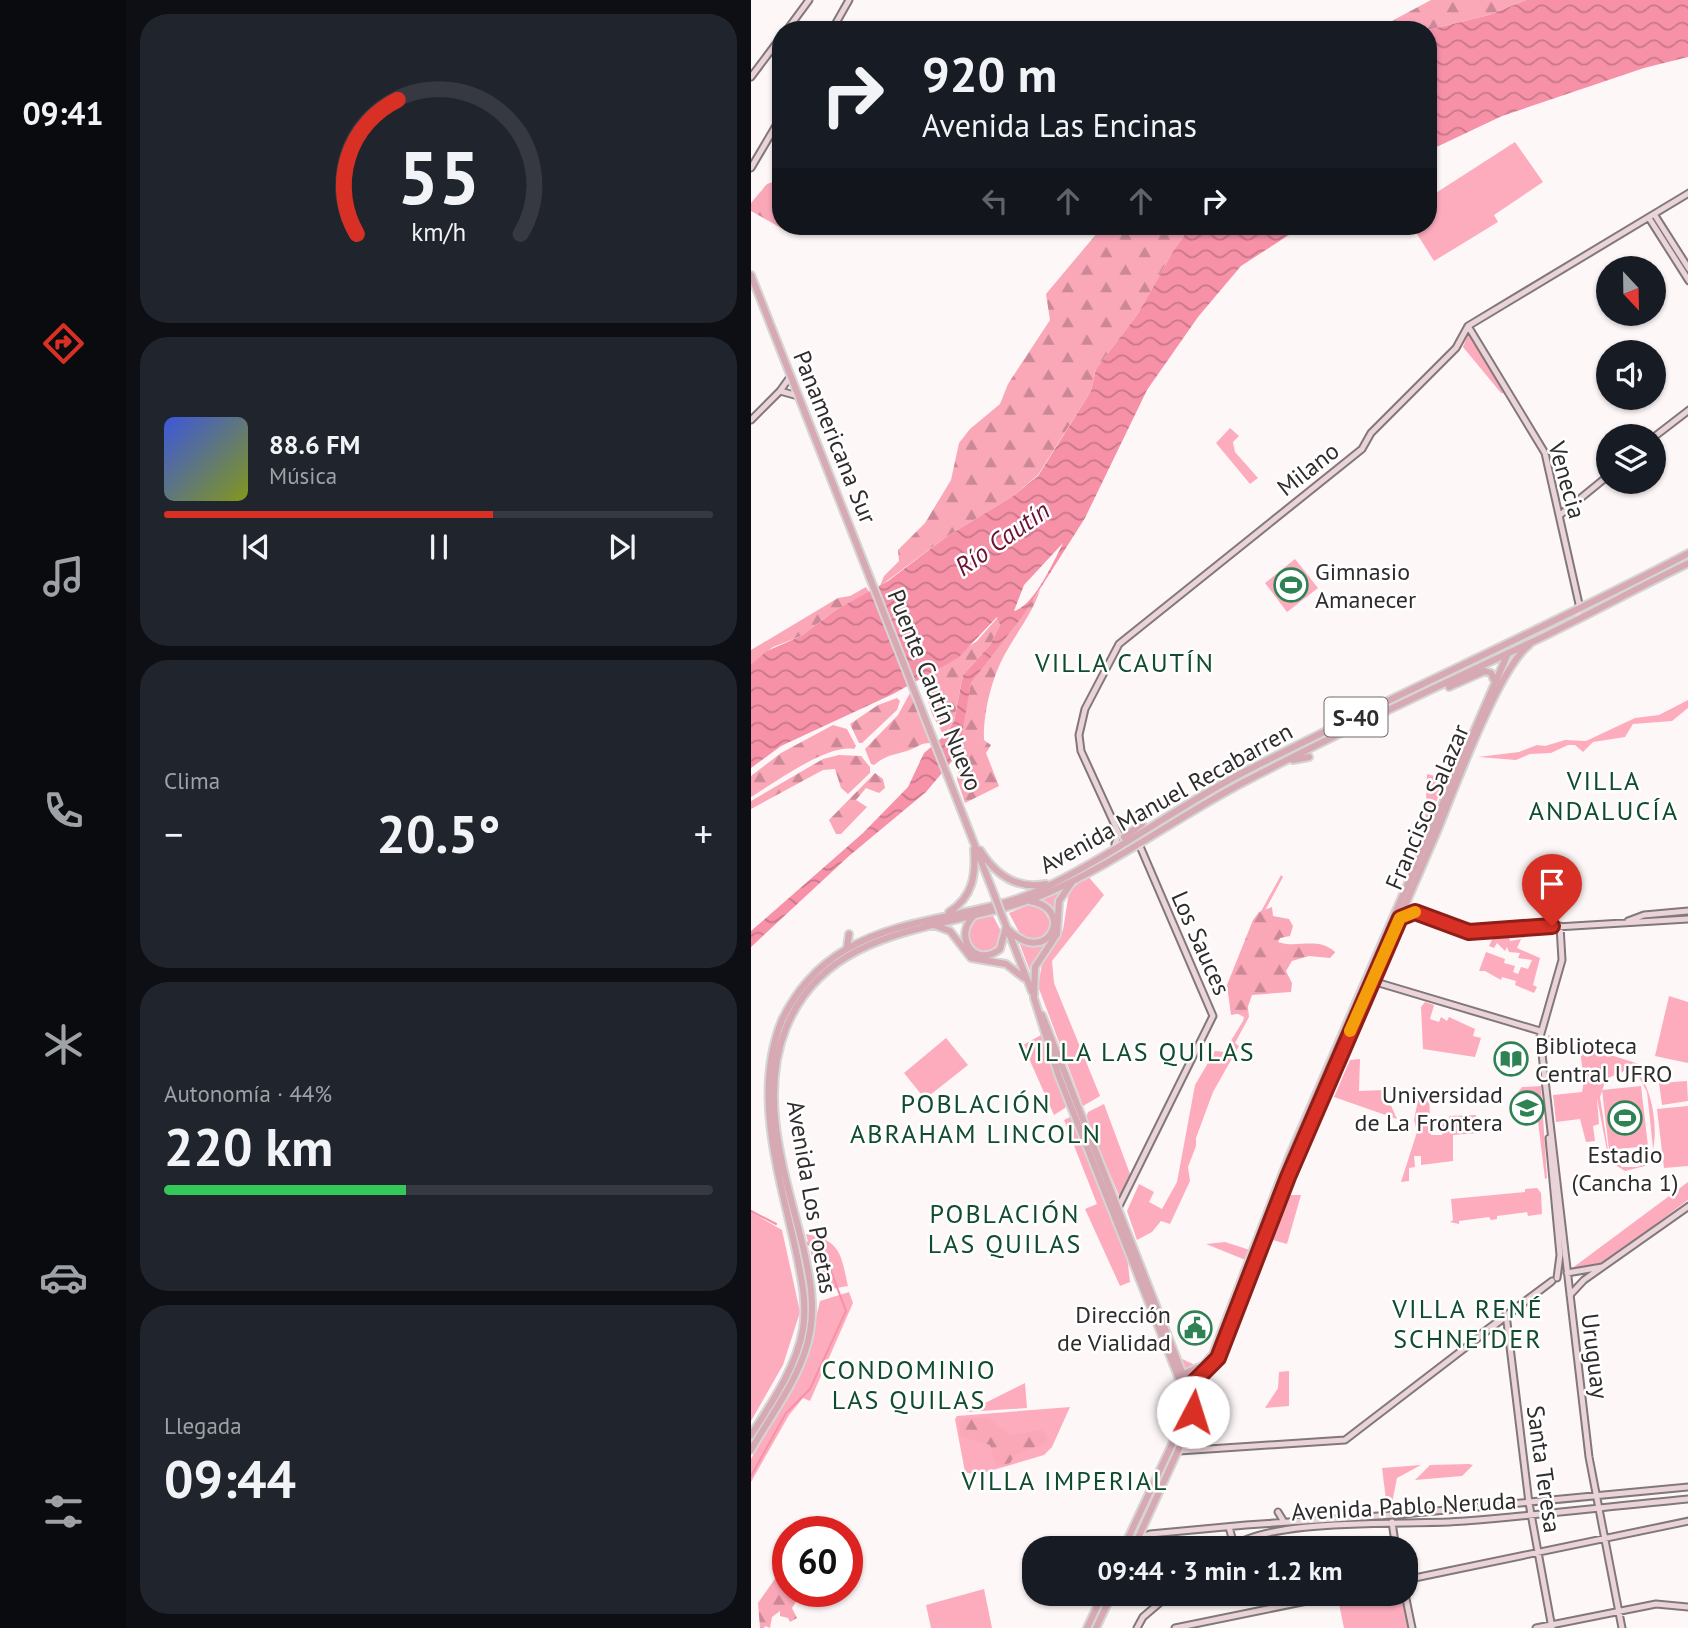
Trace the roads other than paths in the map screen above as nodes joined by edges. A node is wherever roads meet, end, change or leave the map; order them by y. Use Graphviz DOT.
graph roads {
  1 [pos="809,0"];
  2 [pos="849,0"];
  3 [pos="794,21"];
  4 [pos="837,21"];
  5 [pos="772,49"];
  6 [pos="751,77"];
  7 [pos="772,132"];
  8 [pos="751,168"];
  9 [pos="1688,193"];
  10 [pos="1652,216"];
  11 [pos="1688,269"];
  12 [pos="751,275"];
  13 [pos="1688,281"];
  14 [pos="751,283"];
  15 [pos="765,314"];
  16 [pos="1467,326"];
  17 [pos="790,377"];
  18 [pos="780,391"];
  19 [pos="798,397"];
  20 [pos="1688,410"];
  21 [pos="751,420"];
  22 [pos="1666,428"];
  23 [pos="1596,486"];
  24 [pos="1560,515"];
  25 [pos="1688,553"];
  26 [pos="1688,565"];
  27 [pos="868,575"];
  28 [pos="1579,607"];
  29 [pos="1578,618"];
  30 [pos="1519,633"];
  31 [pos="1548,634"];
  32 [pos="1513,643"];
  33 [pos="1508,653"];
  34 [pos="1469,667"];
  35 [pos="1436,673"];
  36 [pos="1494,682"];
  37 [pos="1292,748"];
  38 [pos="1269,755"];
  39 [pos="1309,757"];
  40 [pos="1285,761"];
  41 [pos="1228,780"];
  42 [pos="1214,798"];
  43 [pos="1142,824"];
  44 [pos="1151,826"];
  45 [pos="973,840"];
  46 [pos="1115,844"];
  47 [pos="1138,844"];
  48 [pos="1105,852"];
  49 [pos="1088,871"];
  50 [pos="1061,878"];
  51 [pos="1025,900"];
  52 [pos="1402,906"];
  53 [pos="1000,908"];
  54 [pos="1688,911"];
  55 [pos="1415,912"];
  56 [pos="978,913"];
  57 [pos="940,917"];
  58 [pos="1400,918"];
  59 [pos="1688,919"];
  60 [pos="1625,922"];
  61 [pos="1559,924"];
  62 [pos="1585,924"];
  63 [pos="928,925"];
  64 [pos="1006,925"];
  65 [pos="1572,925"];
  66 [pos="1543,927"];
  67 [pos="1561,938"];
  68 [pos="865,939"];
  69 [pos="843,951"];
  70 [pos="857,951"];
  71 [pos="1369,980"];
  72 [pos="1029,985"];
  73 [pos="1034,998"];
  74 [pos="1540,1031"];
  75 [pos="773,1100"];
  76 [pos="1074,1115"];
  77 [pos="1550,1129"];
  78 [pos="1094,1143"];
  79 [pos="785,1144"];
  80 [pos="793,1189"];
  81 [pos="1109,1200"];
  82 [pos="1119,1206"];
  83 [pos="1688,1206"];
  84 [pos="1119,1224"];
  85 [pos="798,1226"];
  86 [pos="1559,1262"];
  87 [pos="1605,1267"];
  88 [pos="1566,1273"];
  89 [pos="1139,1276"];
  90 [pos="1554,1280"];
  91 [pos="1149,1282"];
  92 [pos="1570,1294"];
  93 [pos="1507,1317"];
  94 [pos="1178,1357"];
  95 [pos="1204,1364"];
  96 [pos="1182,1375"];
  97 [pos="1192,1392"];
  98 [pos="751,1434"];
  99 [pos="1175,1449"];
  100 [pos="751,1450"];
  101 [pos="1688,1487"];
  102 [pos="1596,1497"];
  103 [pos="1688,1500"];
  104 [pos="1529,1503"];
  105 [pos="1599,1508"];
  106 [pos="1278,1512"];
  107 [pos="1393,1515"];
  108 [pos="1531,1516"];
  109 [pos="1688,1521"];
  110 [pos="1284,1522"];
  111 [pos="1391,1525"];
  112 [pos="1229,1527"];
  113 [pos="1142,1528"];
  114 [pos="1150,1534"];
  115 [pos="1130,1536"];
  116 [pos="1139,1536"];
  117 [pos="1144,1536"];
  118 [pos="1230,1536"];
  119 [pos="1254,1536"];
  120 [pos="1393,1536"];
  121 [pos="1604,1538"];
  122 [pos="1538,1553"];
  123 [pos="1418,1577"];
  124 [pos="1097,1606"];
  125 [pos="1106,1606"];
  126 [pos="1156,1606"];
  127 [pos="1282,1606"];
  128 [pos="1407,1606"];
  129 [pos="1688,1607"];
  130 [pos="1618,1612"];
  131 [pos="1551,1627"];
  132 [pos="1087,1628"];
  133 [pos="1096,1628"];
  134 [pos="1137,1628"];
  135 [pos="1175,1628"];
  136 [pos="1412,1628"];
  137 [pos="1536,1628"];
  138 [pos="1622,1628"];
  1 -- 3 [label="street"];
  2 -- 4 [label="street"];
  5 -- 6 [label="street"];
  7 -- 8 [label="street"];
  9 -- 10 [label="street, Milano"];
  10 -- 11 [label="street"];
  10 -- 13 [label="street"];
  10 -- 16 [label="street, Milano"];
  12 -- 15 [label="main road, Panamericana Sur"];
  14 -- 15 [label="main road, Panamericana Sur"];
  15 -- 17 [label="main road, Panamericana Sur"];
  16 -- 24 [label="street, Venecia"];
  16 -- 46 [label="street, Milano"];
  17 -- 18 [label="street"];
  17 -- 19 [label="main road, Panamericana Sur"];
  18 -- 19 [label="street"];
  18 -- 21 [label="street"];
  19 -- 27 [label="main road, Panamericana Sur"];
  20 -- 22 [label="street"];
  23 -- 24 [label="street"];
  24 -- 28 [label="street, Venecia"];
  25 -- 28 [label="main road, Avenida Manuel Recabarren / S-40"];
  26 -- 29 [label="main road, Avenida Manuel Recabarren / S-40"];
  27 -- 45 [label="main road, Puente Cautín Nuevo"];
  28 -- 29 [label="street, Venecia"];
  28 -- 32 [label="main road, Avenida Manuel Recabarren / S-40"];
  29 -- 31 [label="main road, Avenida Manuel Recabarren / S-40"];
  30 -- 32 [label="main road, Francisco Salazar"];
  31 -- 33 [label="main road, Avenida Manuel Recabarren / S-40"];
  31 -- 52 [label="main road, Francisco Salazar"];
  32 -- 33 [label="main road, Francisco Salazar"];
  32 -- 34 [label="main road, Avenida Manuel Recabarren / S-40"];
  33 -- 34 [label="main road, Avenida Manuel Recabarren / S-40"];
  33 -- 36 [label="main road, Francisco Salazar"];
  34 -- 35 [label="main road"];
  34 -- 36 [label="main road"];
  34 -- 37 [label="main road, Avenida Manuel Recabarren / S-40"];
  34 -- 40 [label="main road, Avenida Manuel Recabarren / S-40"];
  36 -- 52 [label="main road, Francisco Salazar"];
  37 -- 38 [label="main road"];
  37 -- 41 [label="main road, Avenida Manuel Recabarren / S-40"];
  39 -- 40 [label="main road"];
  40 -- 42 [label="main road, Avenida Manuel Recabarren / S-40"];
  41 -- 42 [label="main road"];
  41 -- 44 [label="main road, Avenida Manuel Recabarren / S-40"];
  42 -- 47 [label="main road, Avenida Manuel Recabarren / S-40"];
  43 -- 46 [label="main road"];
  44 -- 47 [label="main road"];
  44 -- 48 [label="main road, Avenida Manuel Recabarren / S-40"];
  45 -- 50 [label="main road"];
  45 -- 53 [label="main road, Puente Cautín Nuevo, bridge"];
  45 -- 57 [label="main road"];
  46 -- 48 [label="main road"];
  47 -- 48 [label="main road"];
  47 -- 49 [label="main road, Avenida Manuel Recabarren / S-40"];
  47 -- 82 [label="street, Los Sauces"];
  48 -- 50 [label="main road, Avenida Manuel Recabarren / S-40"];
  49 -- 51 [label="main road, Avenida Manuel Recabarren / S-40"];
  49 -- 73 [label="main road"];
  50 -- 53 [label="main road, Avenida Manuel Recabarren / S-40"];
  51 -- 53 [label="main road, Avenida Manuel Recabarren / S-40"];
  51 -- 64 [label="main road"];
  52 -- 55 [label="street"];
  52 -- 58 [label="main road, Francisco Salazar"];
  52 -- 71 [label="main road, Francisco Salazar"];
  53 -- 56 [label="main road, Avenida Los Poetas"];
  53 -- 57 [label="main road, Avenida Los Poetas"];
  53 -- 64 [label="main road"];
  54 -- 60 [label="street"];
  55 -- 58 [label="main road"];
  55 -- 66 [label="street"];
  56 -- 63 [label="main road, Avenida Los Poetas"];
  56 -- 64 [label="main road"];
  57 -- 68 [label="main road, Avenida Los Poetas"];
  58 -- 71 [label="main road, Francisco Salazar"];
  59 -- 60 [label="street"];
  60 -- 62 [label="street"];
  61 -- 62 [label="street"];
  61 -- 65 [label="street"];
  61 -- 66 [label="street"];
  61 -- 67 [label="street, Uruguay"];
  62 -- 65 [label="street"];
  63 -- 70 [label="main road, Avenida Los Poetas"];
  63 -- 72 [label="main road"];
  64 -- 72 [label="main road"];
  65 -- 67 [label="street"];
  66 -- 67 [label="street"];
  67 -- 74 [label="street, Uruguay"];
  68 -- 69 [label="main road, Avenida Los Poetas"];
  68 -- 69 [label="main road"];
  68 -- 70 [label="main road"];
  69 -- 70 [label="main road"];
  69 -- 98 [label="main road, Avenida Los Poetas"];
  70 -- 75 [label="main road, Avenida Los Poetas"];
  71 -- 74 [label="street"];
  71 -- 95 [label="main road, Francisco Salazar"];
  71 -- 97 [label="main road, Francisco Salazar"];
  72 -- 73 [label="main road"];
  73 -- 76 [label="main road"];
  73 -- 78 [label="main road"];
  74 -- 77 [label="street, Uruguay"];
  75 -- 79 [label="main road"];
  75 -- 85 [label="main road, Avenida Los Poetas"];
  76 -- 78 [label="main road"];
  76 -- 81 [label="main road"];
  77 -- 86 [label="street, Uruguay"];
  77 -- 88 [label="street, Uruguay"];
  78 -- 82 [label="main road"];
  80 -- 85 [label="main road"];
  81 -- 82 [label="main road"];
  81 -- 84 [label="main road"];
  82 -- 84 [label="main road"];
  82 -- 91 [label="main road"];
  83 -- 87 [label="street"];
  84 -- 89 [label="main road"];
  85 -- 100 [label="main road, Avenida Los Poetas"];
  86 -- 88 [label="street"];
  86 -- 90 [label="street, Uruguay"];
  87 -- 88 [label="street"];
  87 -- 92 [label="street"];
  88 -- 90 [label="street"];
  88 -- 92 [label="street, Uruguay"];
  89 -- 91 [label="main road"];
  89 -- 96 [label="main road"];
  90 -- 93 [label="street"];
  91 -- 94 [label="main road"];
  92 -- 102 [label="street, Uruguay"];
  93 -- 99 [label="street"];
  93 -- 104 [label="street, Santa Teresa"];
  94 -- 95 [label="main road"];
  94 -- 96 [label="main road"];
  95 -- 96 [label="main road"];
  96 -- 97 [label="main road"];
  96 -- 99 [label="main road"];
  97 -- 99 [label="main road"];
  99 -- 113 [label="main road"];
  99 -- 115 [label="main road"];
  101 -- 102 [label="street, Avenida Pablo Neruda"];
  102 -- 104 [label="street, Avenida Pablo Neruda"];
  102 -- 105 [label="street, Uruguay"];
  103 -- 105 [label="street, Avenida Pablo Neruda"];
  104 -- 107 [label="street, Avenida Pablo Neruda"];
  104 -- 108 [label="street, Santa Teresa"];
  105 -- 108 [label="street, Avenida Pablo Neruda"];
  105 -- 121 [label="street, Uruguay"];
  106 -- 110 [label="street"];
  107 -- 110 [label="street, Avenida Pablo Neruda"];
  107 -- 111 [label="street"];
  108 -- 111 [label="street, Avenida Pablo Neruda"];
  108 -- 122 [label="street, Santa Teresa"];
  109 -- 121 [label="street"];
  110 -- 112 [label="street, Avenida Pablo Neruda"];
  111 -- 119 [label="street, Avenida Pablo Neruda"];
  111 -- 120 [label="street"];
  112 -- 114 [label="street, Avenida Pablo Neruda"];
  112 -- 118 [label="street"];
  113 -- 114 [label="street"];
  113 -- 116 [label="main road"];
  114 -- 117 [label="street, Avenida Pablo Neruda"];
  121 -- 122 [label="street"];
  121 -- 130 [label="street, Uruguay"];
  122 -- 123 [label="street"];
  122 -- 131 [label="street, Santa Teresa"];
  124 -- 132 [label="main road"];
  125 -- 133 [label="main road"];
  126 -- 134 [label="street"];
  127 -- 135 [label="street"];
  128 -- 136 [label="street"];
  129 -- 130 [label="street"];
  130 -- 131 [label="street"];
  130 -- 138 [label="street, Uruguay"];
  131 -- 137 [label="street"];
}
